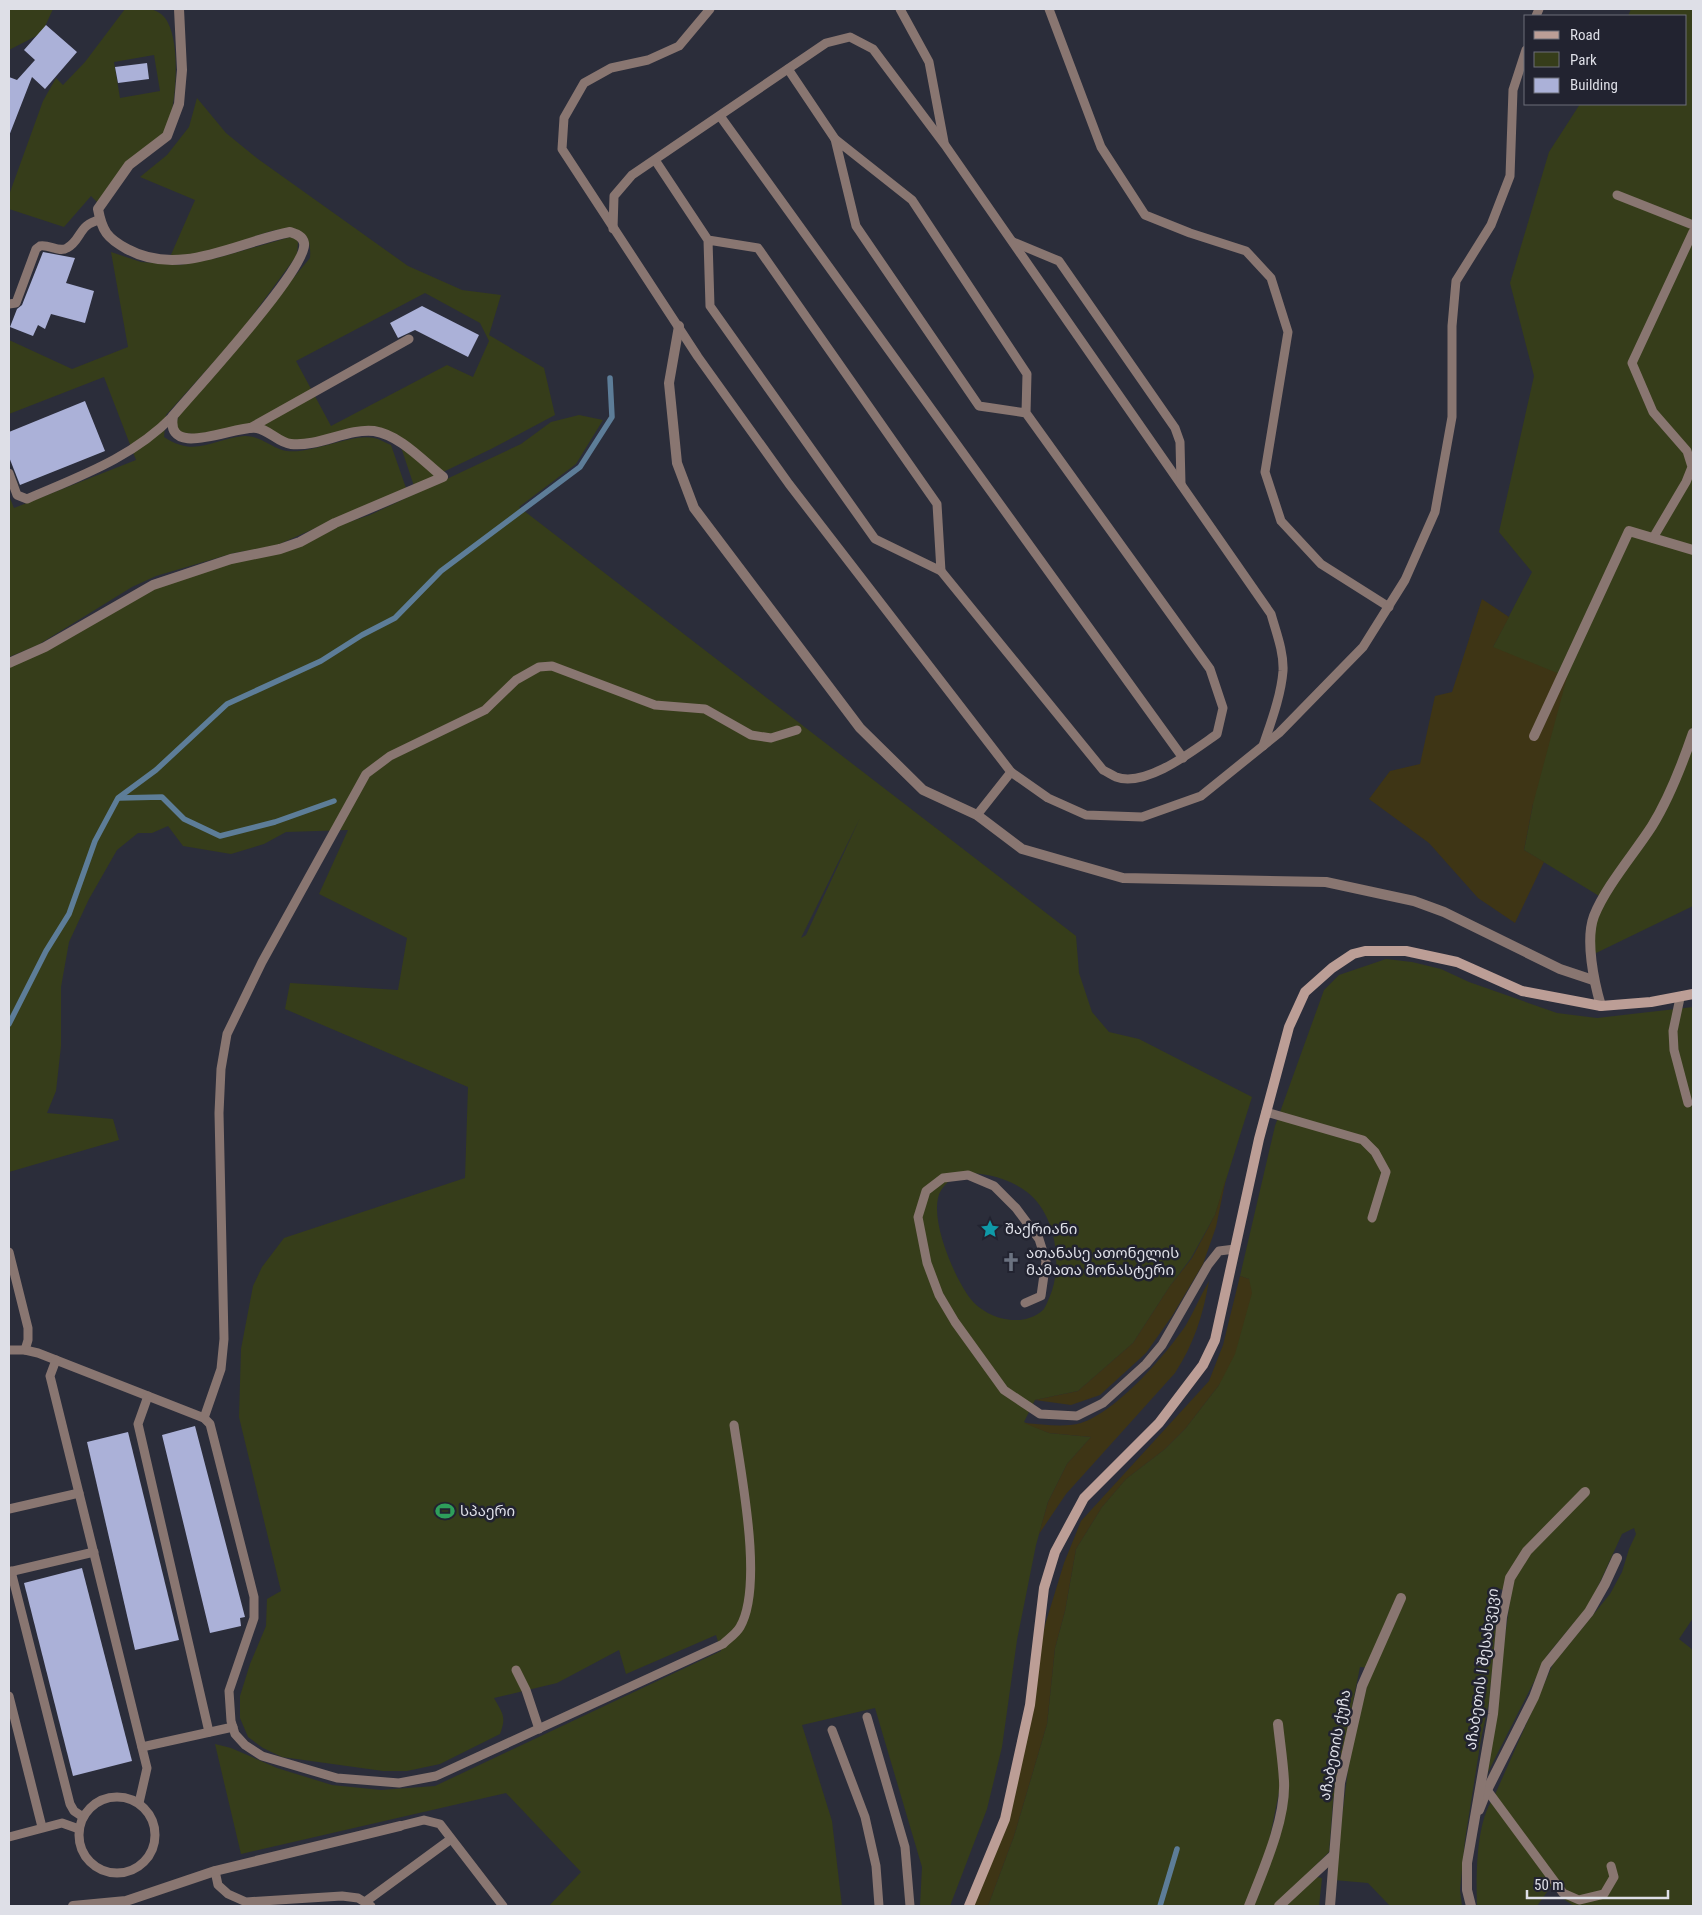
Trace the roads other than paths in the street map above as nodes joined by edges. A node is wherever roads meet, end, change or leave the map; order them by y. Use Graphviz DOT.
graph roads {
  1 [pos="179,9"];
  2 [pos="710,9"];
  3 [pos="900,9"];
  4 [pos="1049,9"];
  5 [pos="1524,56"];
  6 [pos="788,69"];
  7 [pos="720,116"];
  8 [pos="835,139"];
  9 [pos="945,145"];
  10 [pos="655,160"];
  11 [pos="1617,194"];
  12 [pos="100,220"];
  13 [pos="1693,225"];
  14 [pos="613,229"];
  15 [pos="1693,232"];
  16 [pos="708,240"];
  17 [pos="1012,242"];
  18 [pos="9,304"];
  19 [pos="679,326"];
  20 [pos="409,339"];
  21 [pos="1026,413"];
  22 [pos="173,416"];
  23 [pos="250,428"];
  24 [pos="9,473"];
  25 [pos="1181,484"];
  26 [pos="1653,538"];
  27 [pos="1693,550"];
  28 [pos="941,571"];
  29 [pos="1389,607"];
  30 [pos="9,663"];
  31 [pos="797,730"];
  32 [pos="1693,732"];
  33 [pos="1534,736"];
  34 [pos="1263,746"];
  35 [pos="1183,758"];
  36 [pos="1011,772"];
  37 [pos="977,815"];
  38 [pos="1593,980"];
  39 [pos="1693,994"];
  40 [pos="1680,998"];
  41 [pos="1601,1006"];
  42 [pos="1688,1103"];
  43 [pos="1266,1112"];
  44 [pos="1372,1218"];
  45 [pos="1235,1249"];
  46 [pos="9,1252"];
  47 [pos="1025,1303"];
  48 [pos="9,1350"];
  49 [pos="25,1350"];
  50 [pos="56,1360"];
  51 [pos="148,1396"];
  52 [pos="204,1418"];
  53 [pos="734,1425"];
  54 [pos="1585,1492"];
  55 [pos="79,1493"];
  56 [pos="9,1509"];
  57 [pos="94,1552"];
  58 [pos="1617,1558"];
  59 [pos="10,1572"];
  60 [pos="1401,1598"];
  61 [pos="516,1670"];
  62 [pos="9,1696"];
  63 [pos="867,1717"];
  64 [pos="1278,1724"];
  65 [pos="233,1727"];
  66 [pos="539,1729"];
  67 [pos="832,1730"];
  68 [pos="209,1732"];
  69 [pos="142,1747"];
  70 [pos="1487,1790"];
  71 [pos="139,1802"];
  72 [pos="83,1817"];
  73 [pos="400,1826"];
  74 [pos="42,1828"];
  75 [pos="79,1829"];
  76 [pos="1470,1835"];
  77 [pos="9,1837"];
  78 [pos="451,1839"];
  79 [pos="1334,1854"];
  80 [pos="1611,1866"];
  81 [pos="215,1871"];
  82 [pos="127,1904"];
  83 [pos="368,1904"];
  84 [pos="73,1906"];
  85 [pos="502,1906"];
  86 [pos="879,1906"];
  87 [pos="910,1906"];
  88 [pos="969,1906"];
  89 [pos="1249,1906"];
  90 [pos="1279,1906"];
  91 [pos="1330,1906"];
  92 [pos="1471,1906"];
  1 -- 12 [label="street"];
  2 -- 14 [label="lane"];
  3 -- 9 [label="lane"];
  4 -- 29 [label="lane"];
  5 -- 29 [label="lane"];
  6 -- 7 [label="lane"];
  6 -- 8 [label="lane"];
  6 -- 9 [label="lane"];
  7 -- 10 [label="lane"];
  7 -- 35 [label="lane"];
  8 -- 21 [label="lane"];
  8 -- 21 [label="lane"];
  9 -- 17 [label="lane"];
  10 -- 14 [label="lane"];
  10 -- 16 [label="lane"];
  11 -- 13 [label="lane"];
  12 -- 18 [label="lane"];
  12 -- 22 [label="street"];
  14 -- 19 [label="lane"];
  15 -- 26 [label="lane"];
  16 -- 28 [label="lane"];
  16 -- 28 [label="lane"];
  17 -- 25 [label="lane"];
  17 -- 25 [label="lane"];
  19 -- 36 [label="lane"];
  19 -- 37 [label="street"];
  20 -- 23 [label="lane"];
  21 -- 35 [label="lane"];
  22 -- 23 [label="street"];
  22 -- 24 [label="lane"];
  23 -- 30 [label="street"];
  25 -- 34 [label="lane"];
  26 -- 27 [label="street"];
  26 -- 33 [label="street"];
  28 -- 35 [label="lane"];
  29 -- 34 [label="lane"];
  31 -- 52 [label="lane"];
  32 -- 38 [label="street"];
  34 -- 36 [label="lane"];
  36 -- 37 [label="lane"];
  37 -- 38 [label="street"];
  38 -- 41 [label="street"];
  39 -- 40 [label="street"];
  40 -- 41 [label="street"];
  40 -- 42 [label="lane"];
  41 -- 43 [label="street"];
  43 -- 44 [label="lane"];
  43 -- 45 [label="street"];
  45 -- 47 [label="lane"];
  45 -- 88 [label="street"];
  46 -- 49 [label="lane"];
  48 -- 49 [label="lane"];
  49 -- 50 [label="lane"];
  50 -- 51 [label="lane"];
  50 -- 55 [label="lane"];
  51 -- 52 [label="lane"];
  51 -- 68 [label="lane"];
  52 -- 65 [label="lane"];
  53 -- 66 [label="lane"];
  54 -- 76 [label="street, აჩაბეთის I შესახვევი"];
  55 -- 56 [label="lane"];
  55 -- 57 [label="lane"];
  57 -- 59 [label="lane"];
  57 -- 69 [label="lane"];
  58 -- 70 [label="street"];
  59 -- 72 [label="lane"];
  60 -- 79 [label="street, აჩაბეთის ქუჩა"];
  61 -- 66 [label="lane"];
  62 -- 74 [label="lane"];
  63 -- 87 [label="lane"];
  64 -- 89 [label="street"];
  65 -- 66 [label="lane"];
  65 -- 68 [label="lane"];
  67 -- 86 [label="lane"];
  68 -- 69 [label="lane"];
  69 -- 71 [label="lane"];
  70 -- 76 [label="street"];
  70 -- 80 [label="lane"];
  71 -- 72 [label="lane"];
  71 -- 75 [label="lane"];
  72 -- 75 [label="lane"];
  73 -- 78 [label="lane"];
  73 -- 81 [label="street"];
  74 -- 75 [label="lane"];
  74 -- 77 [label="lane"];
  76 -- 92 [label="street, აჩაბეთის I შესახვევი"];
  78 -- 83 [label="lane"];
  78 -- 85 [label="lane"];
  79 -- 90 [label="street"];
  79 -- 91 [label="street, აჩაბეთის ქუჩა"];
  81 -- 82 [label="street"];
  81 -- 83 [label="lane"];
  82 -- 84 [label="street"];
}
